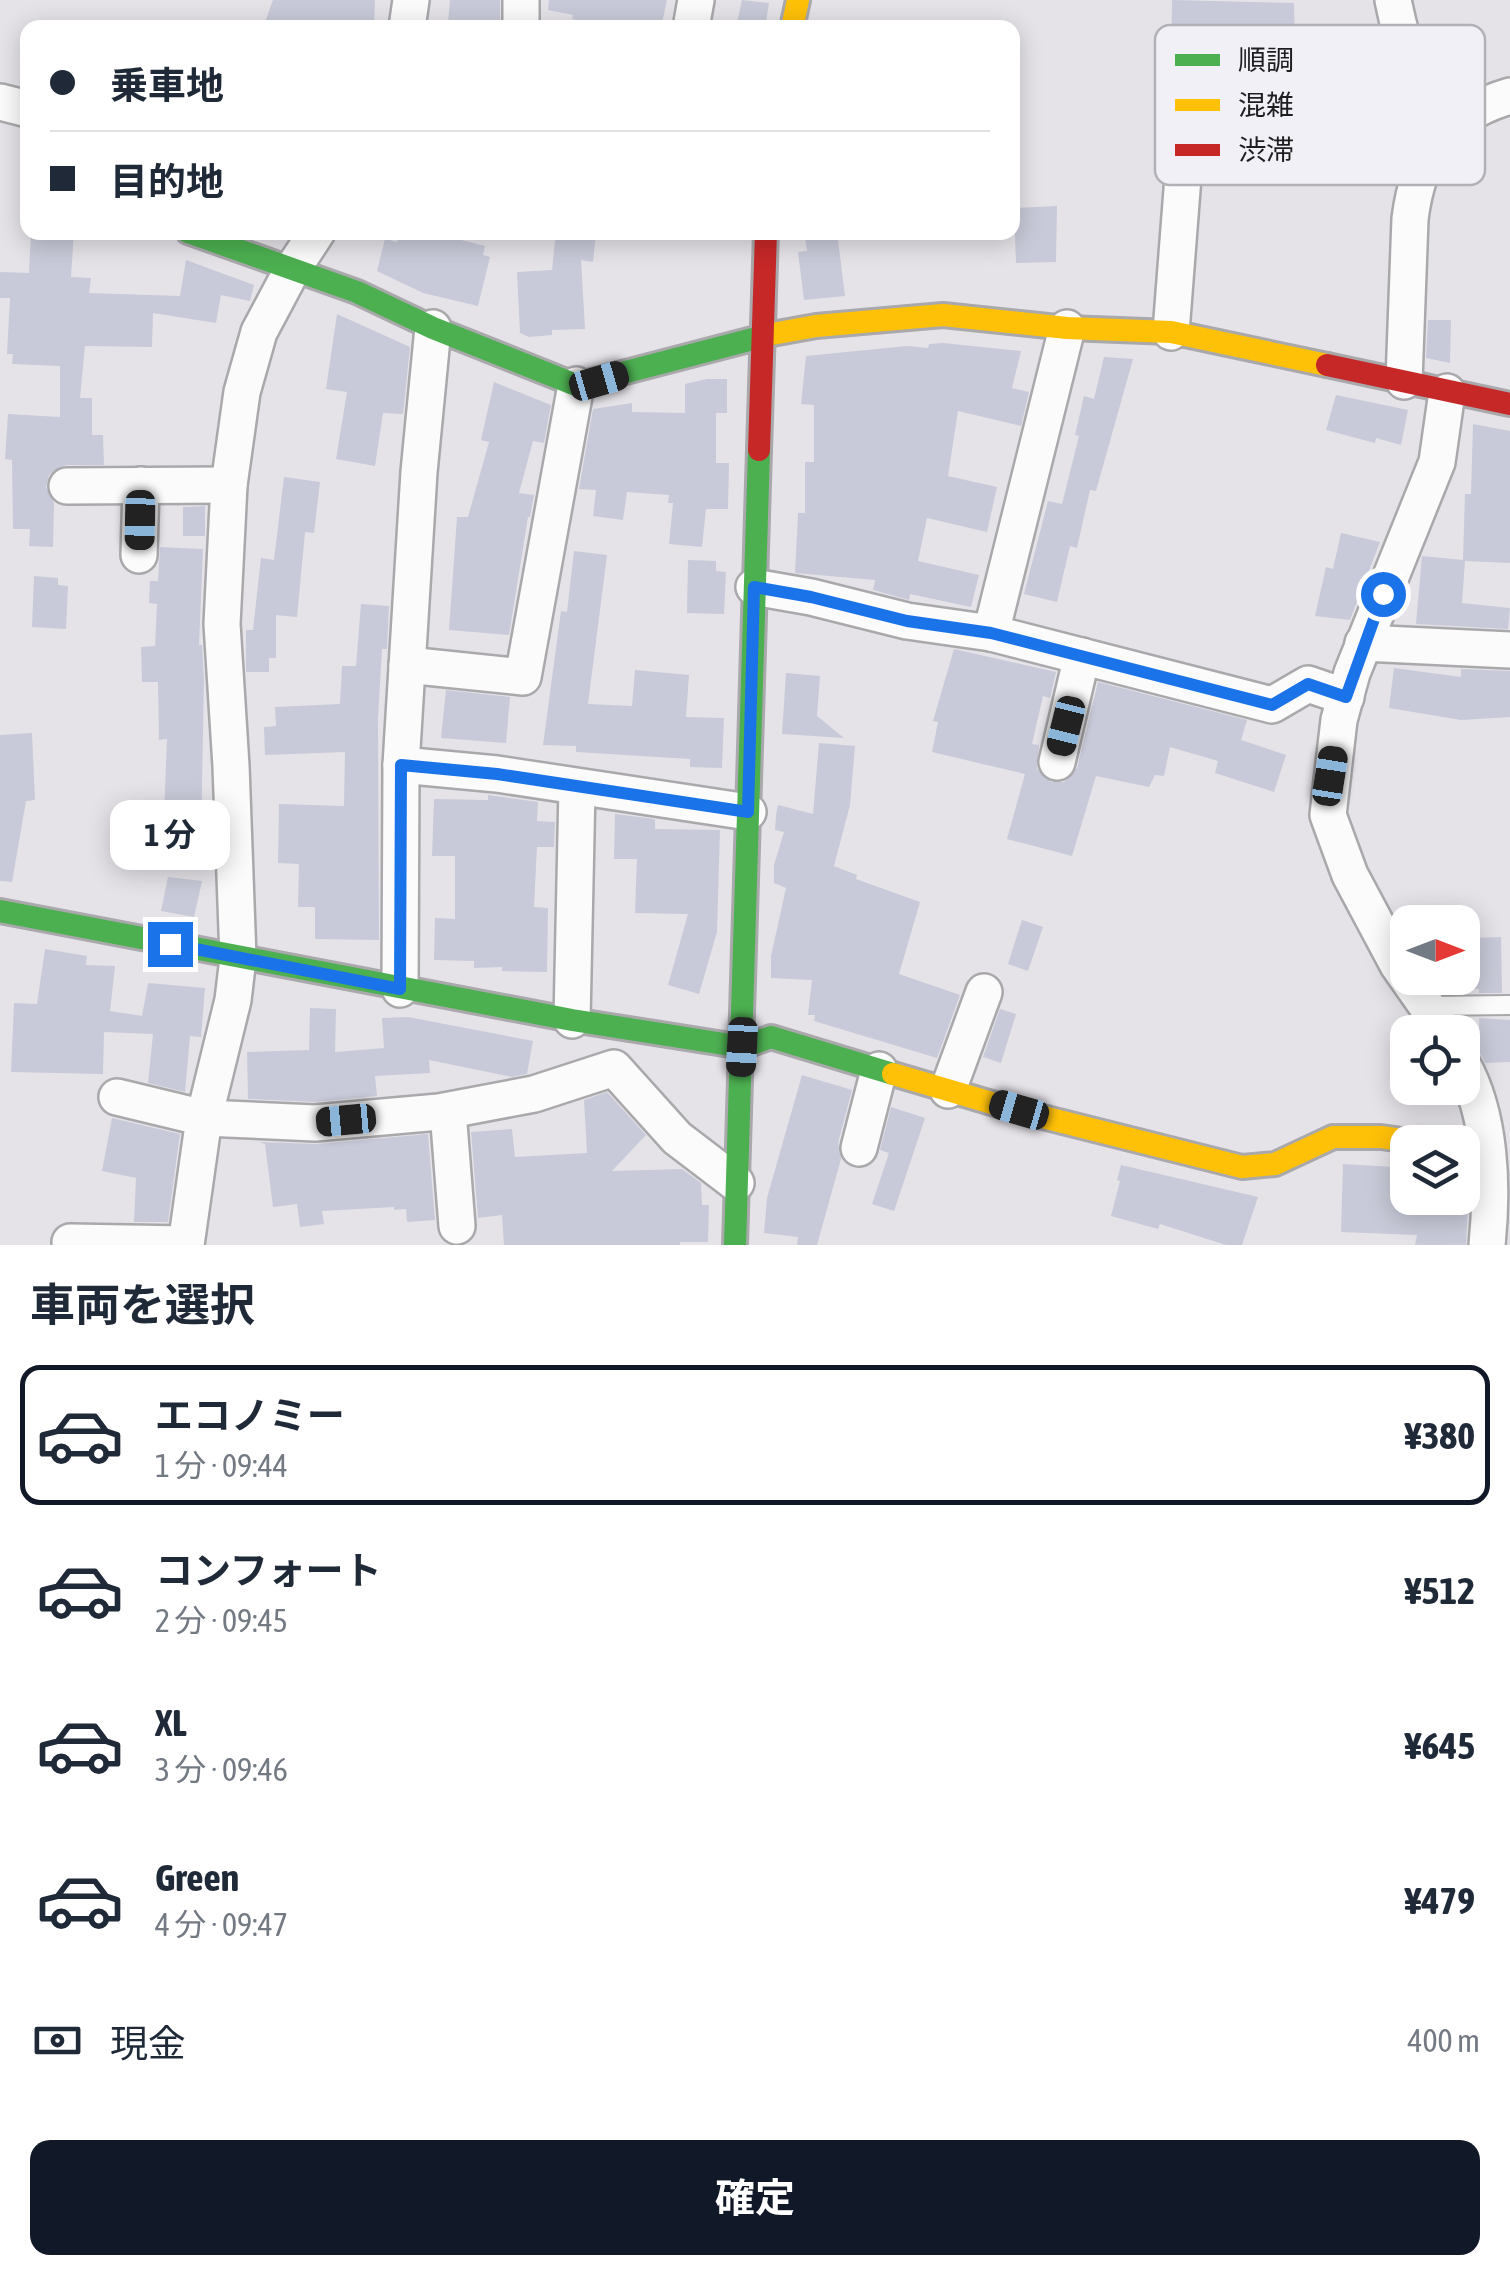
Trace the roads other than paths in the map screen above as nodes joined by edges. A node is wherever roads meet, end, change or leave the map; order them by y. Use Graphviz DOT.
graph roads {
  1 [pos="1393,0"];
  2 [pos="1398,25"];
  3 [pos="1510,96"];
  4 [pos="1485,105"];
  5 [pos="1182,185"];
  6 [pos="1416,185"];
  7 [pos="210,240"];
  8 [pos="313,240"];
  9 [pos="766,240"];
  10 [pos="292,270"];
  11 [pos="433,328"];
  12 [pos="1067,328"];
  13 [pos="1171,332"];
  14 [pos="764,334"];
  15 [pos="1404,381"];
  16 [pos="576,386"];
  17 [pos="1447,392"];
  18 [pos="1510,404"];
  19 [pos="141,485"];
  20 [pos="229,485"];
  21 [pos="67,486"];
  22 [pos="140,555"];
  23 [pos="754,587"];
  24 [pos="991,633"];
  25 [pos="1363,644"];
  26 [pos="1510,650"];
  27 [pos="1082,656"];
  28 [pos="406,664"];
  29 [pos="1346,697"];
  30 [pos="1057,762"];
  31 [pos="401,765"];
  32 [pos="576,788"];
  33 [pos="748,812"];
  34 [pos="0,911"];
  35 [pos="238,958"];
  36 [pos="400,989"];
  37 [pos="984,992"];
  38 [pos="1510,1004"];
  39 [pos="1434,1015"];
  40 [pos="1456,1015"];
  41 [pos="572,1020"];
  42 [pos="742,1047"];
  43 [pos="879,1070"];
  44 [pos="948,1090"];
  45 [pos="117,1098"];
  46 [pos="1479,1105"];
  47 [pos="448,1110"];
  48 [pos="204,1118"];
  49 [pos="1390,1138"];
  50 [pos="859,1148"];
  51 [pos="1486,1154"];
  52 [pos="736,1182"];
  53 [pos="457,1226"];
  54 [pos="70,1242"];
  55 [pos="186,1245"];
  56 [pos="735,1245"];
  57 [pos="1487,1245"];
  1 -- 2 [label="street"];
  3 -- 4 [label="street"];
  5 -- 13 [label="street"];
  6 -- 15 [label="street"];
  7 -- 10 [label="street"];
  8 -- 10 [label="street"];
  9 -- 14 [label="street"];
  10 -- 11 [label="street"];
  10 -- 20 [label="street"];
  11 -- 16 [label="street"];
  11 -- 28 [label="street"];
  12 -- 13 [label="street"];
  12 -- 14 [label="street"];
  12 -- 24 [label="street"];
  13 -- 15 [label="street"];
  14 -- 16 [label="street"];
  14 -- 23 [label="street"];
  15 -- 17 [label="street"];
  16 -- 28 [label="street"];
  17 -- 18 [label="street"];
  17 -- 25 [label="street"];
  19 -- 20 [label="street"];
  19 -- 21 [label="street"];
  19 -- 22 [label="street"];
  20 -- 35 [label="street"];
  23 -- 24 [label="street"];
  23 -- 33 [label="street"];
  24 -- 27 [label="street"];
  25 -- 26 [label="street"];
  25 -- 29 [label="street"];
  27 -- 29 [label="street"];
  27 -- 30 [label="street"];
  28 -- 31 [label="street"];
  29 -- 39 [label="street"];
  31 -- 32 [label="street"];
  31 -- 36 [label="street"];
  32 -- 33 [label="street"];
  32 -- 41 [label="street"];
  33 -- 42 [label="street"];
  34 -- 35 [label="street"];
  35 -- 36 [label="street"];
  35 -- 48 [label="street"];
  36 -- 41 [label="street"];
  37 -- 44 [label="street"];
  38 -- 40 [label="lane"];
  41 -- 42 [label="street"];
  42 -- 43 [label="street"];
  42 -- 52 [label="street"];
  43 -- 44 [label="street"];
  43 -- 50 [label="street"];
  44 -- 49 [label="street"];
  45 -- 48 [label="street"];
  46 -- 51 [label="street"];
  47 -- 48 [label="street"];
  47 -- 52 [label="street"];
  47 -- 53 [label="street"];
  48 -- 55 [label="street"];
  51 -- 57 [label="street"];
  52 -- 56 [label="street"];
  54 -- 55 [label="street"];
}
